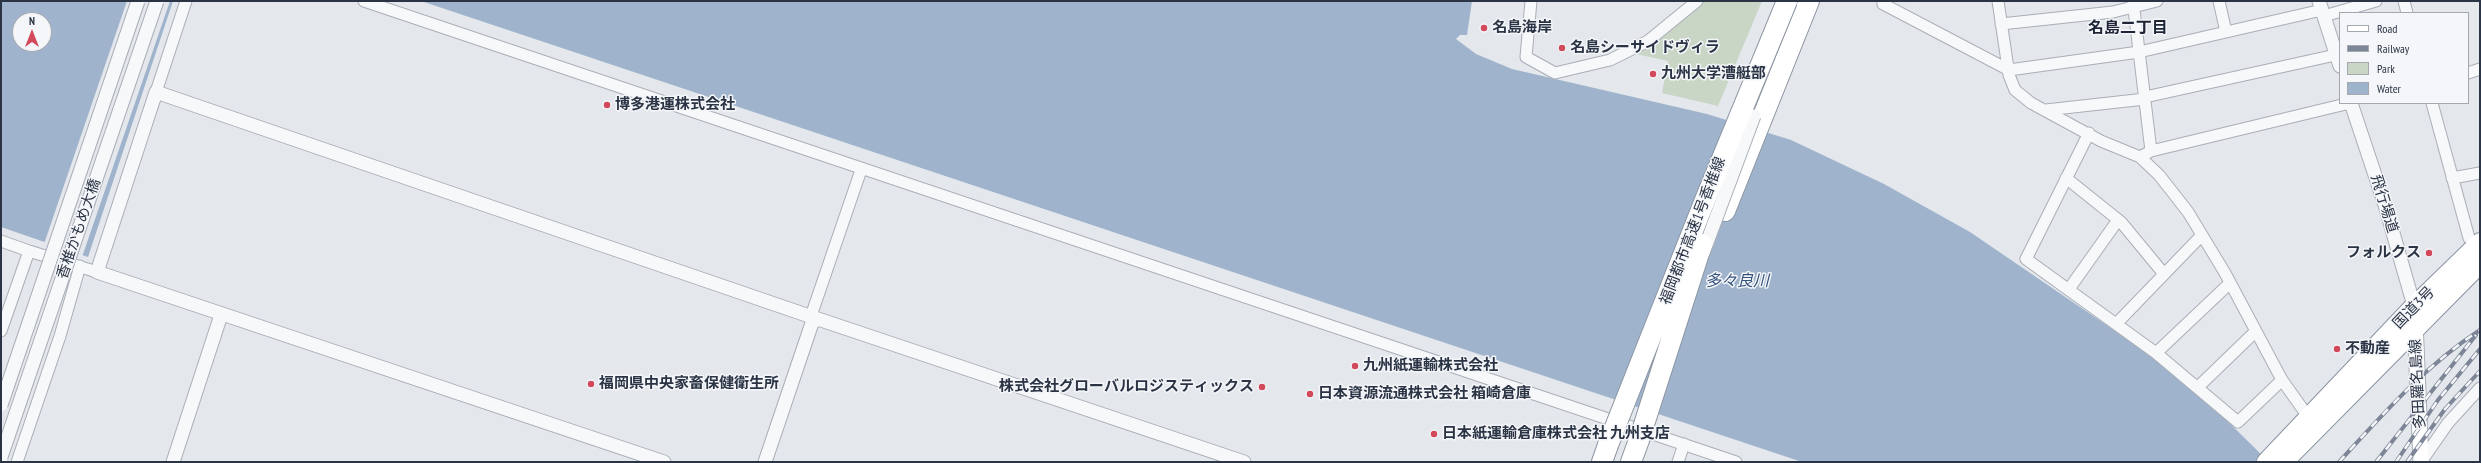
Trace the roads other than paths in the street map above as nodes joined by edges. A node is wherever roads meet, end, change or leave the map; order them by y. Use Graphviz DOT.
graph roads {
  1 [pos="138,1"];
  2 [pos="157,1"];
  3 [pos="186,1"];
  4 [pos="364,1"];
  5 [pos="1531,1"];
  6 [pos="1697,1"];
  7 [pos="1779,1"];
  8 [pos="1783,1"];
  9 [pos="1787,1"];
  10 [pos="1795,1"];
  11 [pos="1808,1"];
  12 [pos="1883,1"];
  13 [pos="1998,1"];
  14 [pos="2157,1"];
  15 [pos="2219,1"];
  16 [pos="2376,1"];
  17 [pos="2404,1"];
  18 [pos="2133,4"];
  19 [pos="2322,9"];
  20 [pos="2407,12"];
  21 [pos="2001,24"];
  22 [pos="2226,32"];
  23 [pos="2139,52"];
  24 [pos="2339,58"];
  25 [pos="2009,70"];
  26 [pos="156,92"];
  27 [pos="2145,98"];
  28 [pos="2347,104"];
  29 [pos="2351,104"];
  30 [pos="2432,104"];
  31 [pos="2046,110"];
  32 [pos="1748,114"];
  33 [pos="2089,133"];
  34 [pos="2151,151"];
  35 [pos="2140,157"];
  36 [pos="861,170"];
  37 [pos="2480,172"];
  38 [pos="2066,178"];
  39 [pos="2452,178"];
  40 [pos="2118,220"];
  41 [pos="2202,235"];
  42 [pos="1,241"];
  43 [pos="2479,243"];
  44 [pos="29,251"];
  45 [pos="2480,264"];
  46 [pos="80,266"];
  47 [pos="97,272"];
  48 [pos="2164,274"];
  49 [pos="2230,283"];
  50 [pos="2068,289"];
  51 [pos="2414,306"];
  52 [pos="221,315"];
  53 [pos="814,317"];
  54 [pos="2116,324"];
  55 [pos="2415,330"];
  56 [pos="1,331"];
  57 [pos="2255,332"];
  58 [pos="2156,353"];
  59 [pos="2282,380"];
  60 [pos="2198,388"];
  61 [pos="2480,388"];
  62 [pos="1,405"];
  63 [pos="2309,418"];
  64 [pos="1645,422"];
  65 [pos="1684,444"];
  66 [pos="1609,451"];
  67 [pos="1,457"];
  68 [pos="2273,460"];
  69 [pos="17,462"];
  70 [pos="172,462"];
  71 [pos="664,462"];
  72 [pos="766,462"];
  73 [pos="1244,462"];
  74 [pos="1626,462"];
  75 [pos="1631,462"];
  76 [pos="1678,462"];
  77 [pos="1736,462"];
  78 [pos="2421,462"];
  1 -- 62 [label="street, 香椎かもめ大橋, bridge"];
  2 -- 67 [label="street, 香椎かもめ大橋, bridge"];
  3 -- 26 [label="street"];
  4 -- 36 [label="street"];
  5 -- 6 [label="street"];
  7 -- 32 [label="highway"];
  8 -- 32 [label="street"];
  9 -- 66 [label="highway, 福岡都市高速1号香椎線, bridge"];
  10 -- 64 [label="highway, 福岡都市高速1号香椎線, bridge"];
  11 -- 32 [label="highway"];
  12 -- 25 [label="street"];
  13 -- 21 [label="street"];
  14 -- 18 [label="street"];
  15 -- 22 [label="street"];
  16 -- 19 [label="street"];
  17 -- 20 [label="street"];
  18 -- 21 [label="street"];
  18 -- 23 [label="street"];
  19 -- 22 [label="street"];
  19 -- 24 [label="street"];
  21 -- 25 [label="street"];
  22 -- 23 [label="street"];
  23 -- 25 [label="street"];
  23 -- 27 [label="street"];
  24 -- 27 [label="street"];
  25 -- 31 [label="street"];
  26 -- 47 [label="street"];
  26 -- 53 [label="street"];
  27 -- 31 [label="street"];
  27 -- 34 [label="street"];
  28 -- 34 [label="street"];
  29 -- 51 [label="street, 飛行場道"];
  30 -- 39 [label="street"];
  31 -- 33 [label="street"];
  32 -- 64 [label="highway, bridge"];
  32 -- 66 [label="highway, bridge"];
  32 -- 74 [label="street, bridge"];
  33 -- 35 [label="street"];
  33 -- 38 [label="street"];
  34 -- 35 [label="street"];
  35 -- 41 [label="street"];
  36 -- 53 [label="street"];
  36 -- 65 [label="street"];
  37 -- 39 [label="street"];
  38 -- 40 [label="street"];
  38 -- 50 [label="street"];
  39 -- 43 [label="street"];
  40 -- 48 [label="street"];
  40 -- 50 [label="street"];
  41 -- 48 [label="street"];
  41 -- 49 [label="street"];
  42 -- 44 [label="street"];
  43 -- 51 [label="highway, 国道3号"];
  44 -- 46 [label="street"];
  44 -- 56 [label="street"];
  45 -- 55 [label="highway, 国道3号"];
  46 -- 47 [label="street"];
  46 -- 69 [label="street"];
  47 -- 52 [label="street"];
  48 -- 54 [label="street"];
  49 -- 57 [label="street"];
  49 -- 58 [label="street"];
  50 -- 54 [label="street"];
  51 -- 55 [label="main road, 多田羅名島線"];
  51 -- 63 [label="highway, 国道3号"];
  52 -- 70 [label="street"];
  52 -- 71 [label="street"];
  53 -- 72 [label="street"];
  53 -- 73 [label="street"];
  54 -- 58 [label="street"];
  55 -- 68 [label="highway, 国道3号"];
  55 -- 78 [label="main road, 多田羅名島線"];
  57 -- 59 [label="street"];
  57 -- 60 [label="street"];
  58 -- 60 [label="street"];
  59 -- 60 [label="street"];
  59 -- 63 [label="street"];
  61 -- 78 [label="street"];
  63 -- 68 [label="highway, 国道3号"];
  64 -- 75 [label="highway, 福岡都市高速1号香椎線, bridge"];
  65 -- 76 [label="street"];
  65 -- 77 [label="street"];
}
